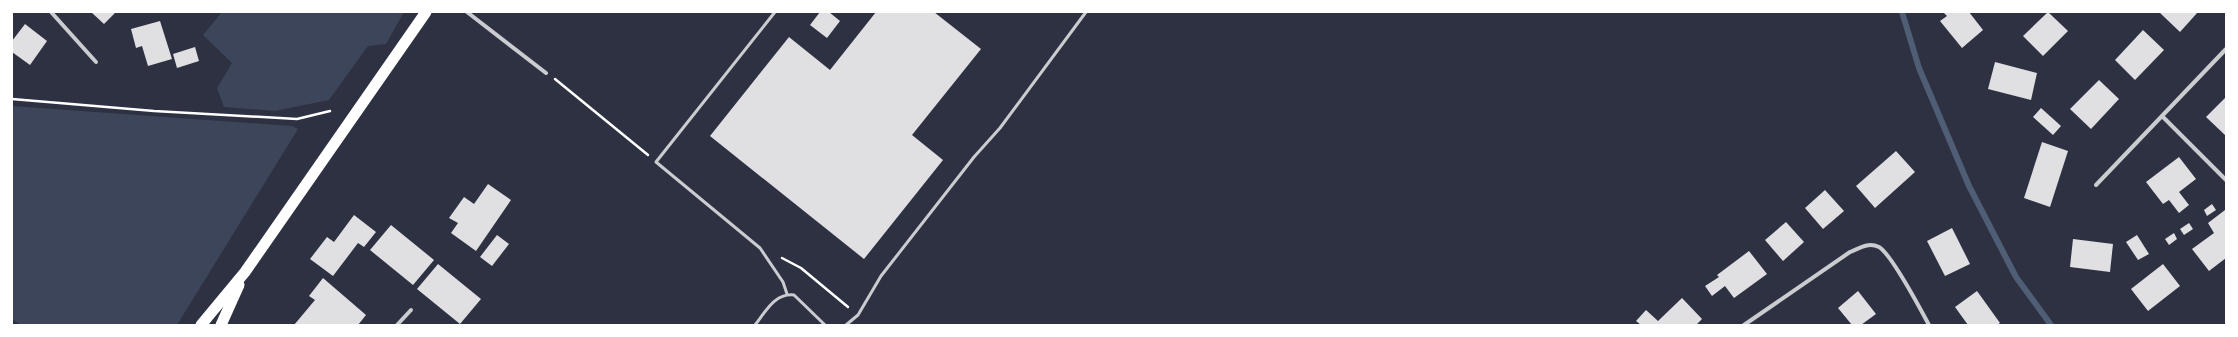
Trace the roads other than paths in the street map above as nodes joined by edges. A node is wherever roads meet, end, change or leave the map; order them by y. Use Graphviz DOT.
graph roads {
  1 [pos="51,12"];
  2 [pos="426,12"];
  3 [pos="468,12"];
  4 [pos="775,12"];
  5 [pos="1086,12"];
  6 [pos="2226,49"];
  7 [pos="96,62"];
  8 [pos="546,73"];
  9 [pos="2163,117"];
  10 [pos="2226,180"];
  11 [pos="2096,185"];
  12 [pos="245,272"];
  13 [pos="787,294"];
  14 [pos="411,310"];
  15 [pos="201,325"];
  16 [pos="221,325"];
  17 [pos="397,325"];
  18 [pos="755,325"];
  19 [pos="825,325"];
  20 [pos="846,325"];
  21 [pos="1744,325"];
  22 [pos="1929,325"];
  1 -- 7 [label="street"];
  2 -- 12 [label="highway"];
  3 -- 8 [label="street"];
  4 -- 13 [label="lane"];
  5 -- 20 [label="lane"];
  6 -- 9 [label="street"];
  9 -- 10 [label="street"];
  9 -- 11 [label="street"];
  12 -- 15 [label="highway"];
  12 -- 16 [label="highway"];
  13 -- 18 [label="lane"];
  13 -- 19 [label="lane"];
  14 -- 17 [label="street"];
  21 -- 22 [label="street"];
}
